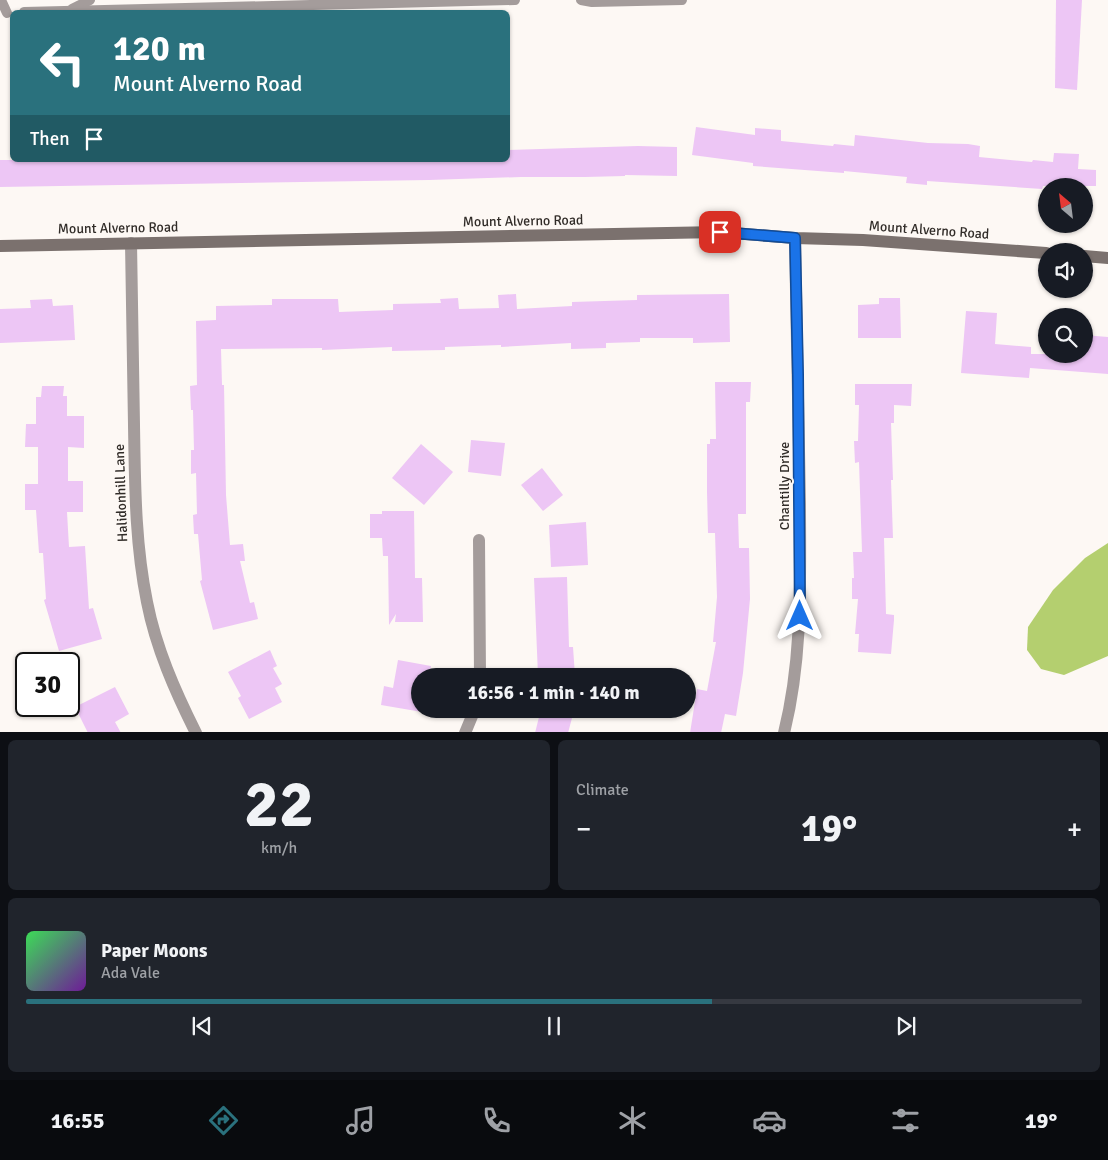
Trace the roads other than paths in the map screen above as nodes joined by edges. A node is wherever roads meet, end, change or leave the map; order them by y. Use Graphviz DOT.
graph roads {
  1 [pos="2,0"];
  2 [pos="90,0"];
  3 [pos="515,0"];
  4 [pos="581,0"];
  5 [pos="682,0"];
  6 [pos="68,10"];
  7 [pos="107,10"];
  8 [pos="7,13"];
  9 [pos="795,238"];
  10 [pos="132,243"];
  11 [pos="0,246"];
  12 [pos="1038,252"];
  13 [pos="1093,257"];
  14 [pos="1108,258"];
  15 [pos="479,540"];
  16 [pos="480,668"];
  17 [pos="471,718"];
  18 [pos="196,732"];
  19 [pos="465,732"];
  20 [pos="784,732"];
  1 -- 8 [label="lane"];
  2 -- 6 [label="lane"];
  3 -- 7 [label="lane"];
  4 -- 5 [label="lane"];
  9 -- 10 [label="street, Mount Alverno Road"];
  9 -- 12 [label="street, Mount Alverno Road"];
  9 -- 20 [label="street, Chantilly Drive"];
  10 -- 11 [label="street, Mount Alverno Road"];
  10 -- 18 [label="street, Halidonhill Lane"];
  13 -- 14 [label="street"];
  15 -- 16 [label="street"];
  17 -- 19 [label="street"];
}
